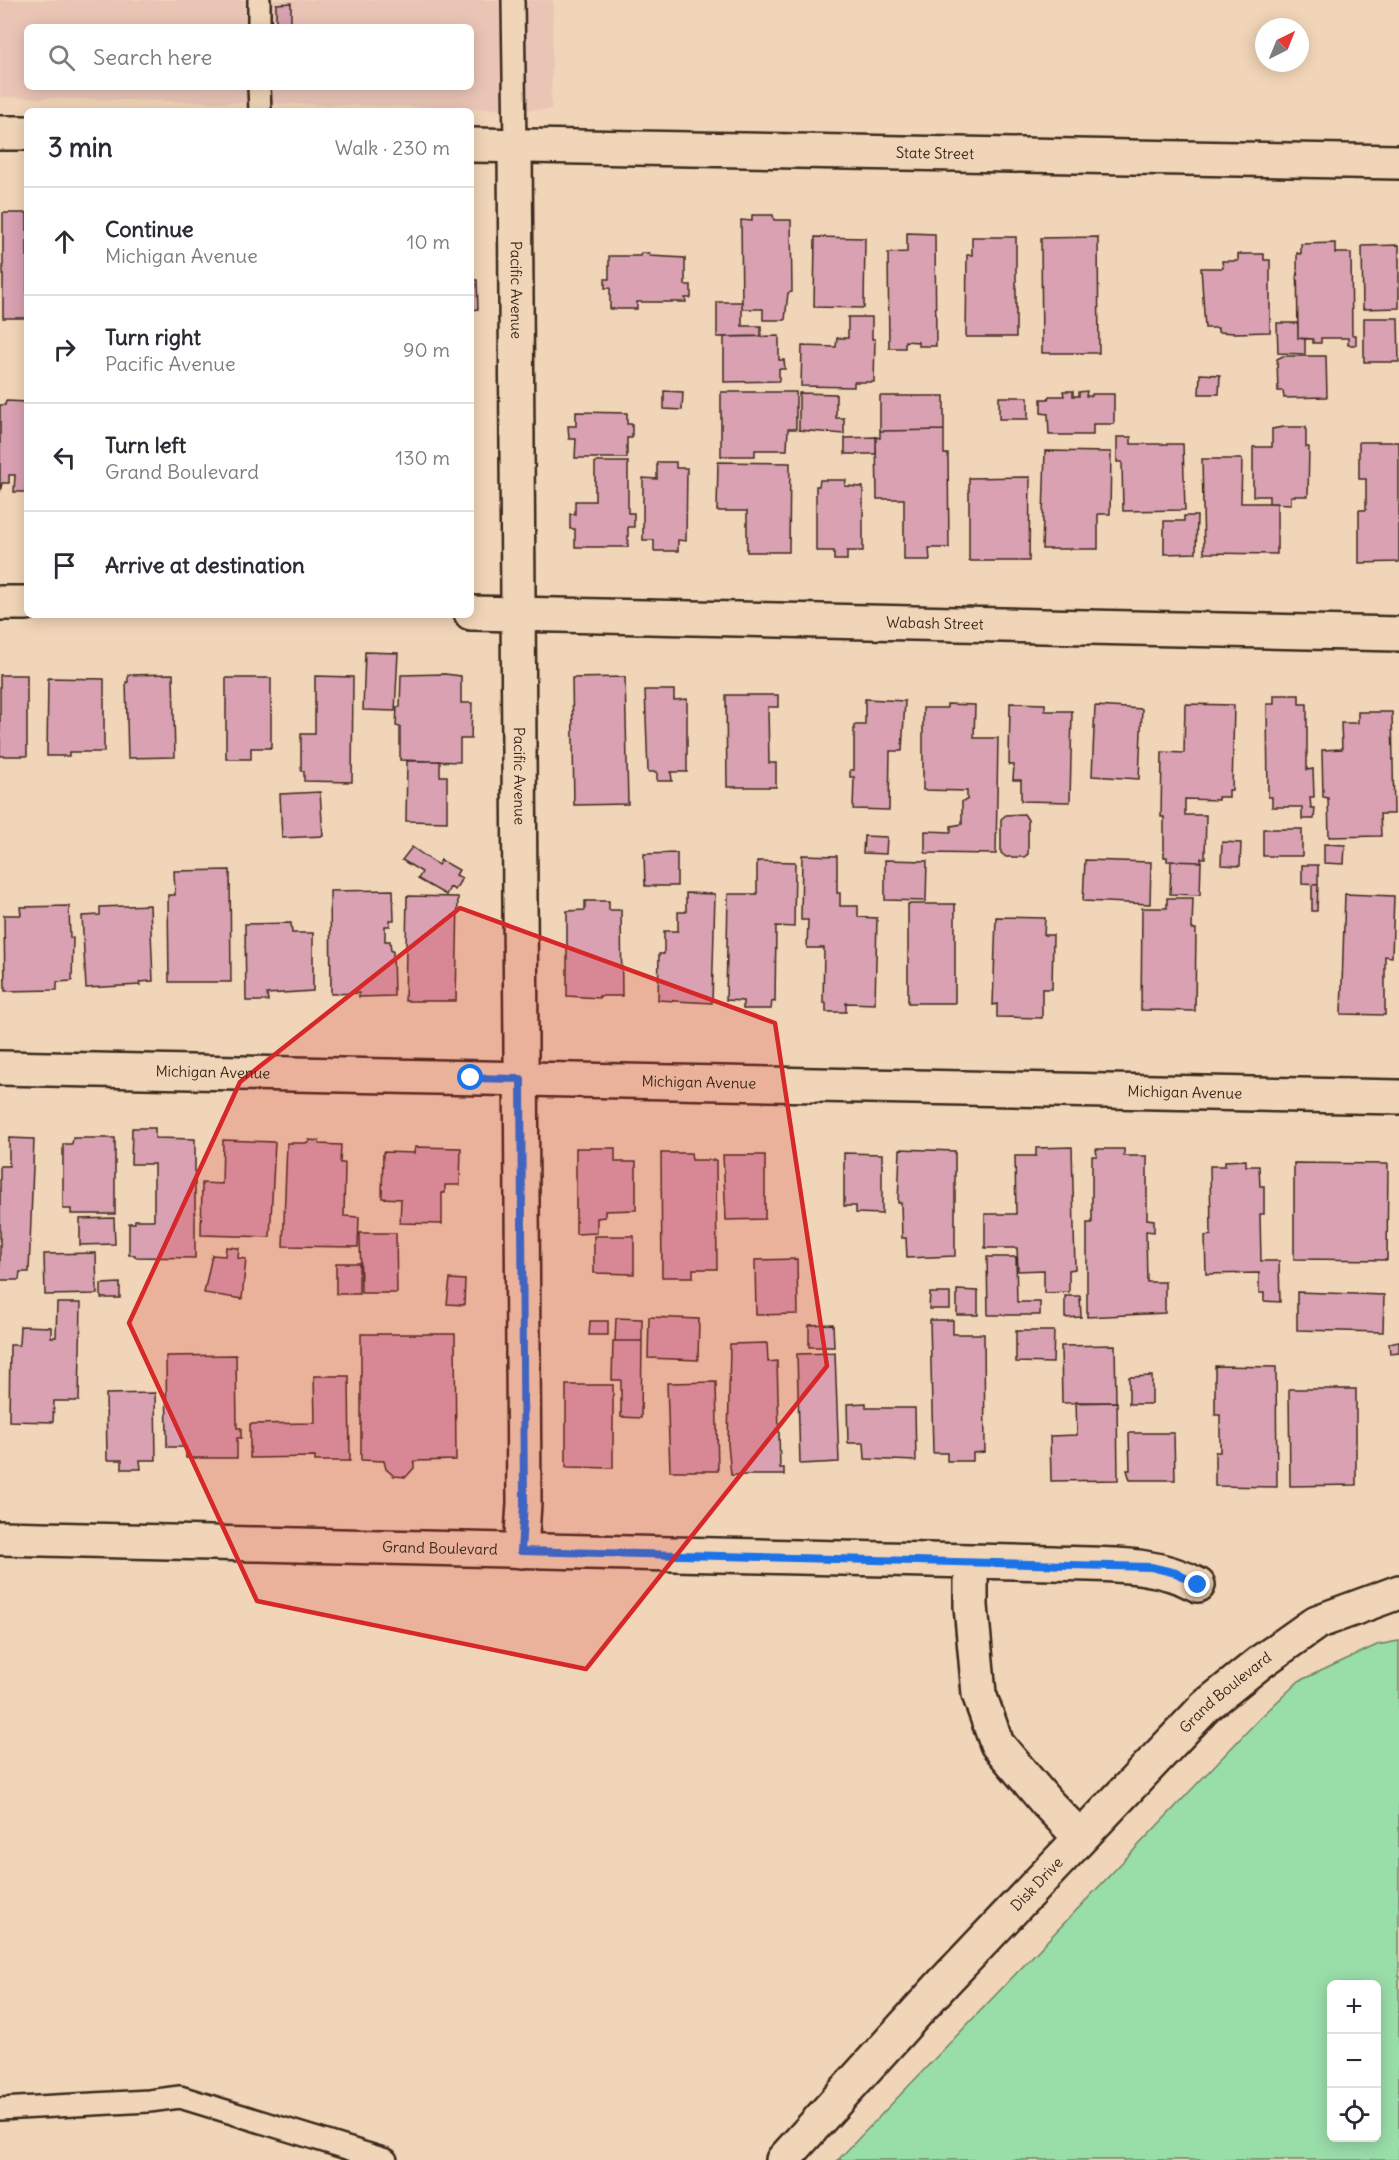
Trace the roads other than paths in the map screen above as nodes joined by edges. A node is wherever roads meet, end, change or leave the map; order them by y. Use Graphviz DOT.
graph roads {
  1 [pos="259,0"];
  2 [pos="513,0"];
  3 [pos="259,24"];
  4 [pos="259,90"];
  5 [pos="260,108"];
  6 [pos="0,133"];
  7 [pos="24,134"];
  8 [pos="474,145"];
  9 [pos="515,146"];
  10 [pos="1399,162"];
  11 [pos="0,603"];
  12 [pos="24,603"];
  13 [pos="474,613"];
  14 [pos="518,614"];
  15 [pos="1399,634"];
  16 [pos="0,1068"];
  17 [pos="521,1079"];
  18 [pos="1399,1097"];
  19 [pos="0,1538"];
  20 [pos="521,1551"];
  21 [pos="971,1562"];
  22 [pos="1198,1585"];
  23 [pos="1399,1592"];
  24 [pos="1080,1838"];
  25 [pos="0,2109"];
  26 [pos="387,2160"];
  27 [pos="783,2160"];
  1 -- 3 [label="lane"];
  2 -- 9 [label="lane, Pacific Avenue"];
  4 -- 5 [label="lane"];
  6 -- 7 [label="street"];
  8 -- 9 [label="street, State Street"];
  9 -- 10 [label="street, State Street"];
  9 -- 14 [label="street, Pacific Avenue"];
  11 -- 12 [label="street"];
  13 -- 14 [label="street, Wabash Street"];
  14 -- 15 [label="street, Wabash Street"];
  14 -- 17 [label="street, Pacific Avenue"];
  16 -- 17 [label="street, Michigan Avenue"];
  17 -- 18 [label="street, Michigan Avenue"];
  17 -- 20 [label="street, Pacific Avenue"];
  19 -- 20 [label="street, Grand Boulevard"];
  20 -- 21 [label="street, Grand Boulevard"];
  21 -- 22 [label="street, Grand Boulevard"];
  21 -- 24 [label="street"];
  23 -- 24 [label="street, Grand Boulevard"];
  24 -- 27 [label="street, Disk Drive"];
  25 -- 26 [label="lane"];
}
